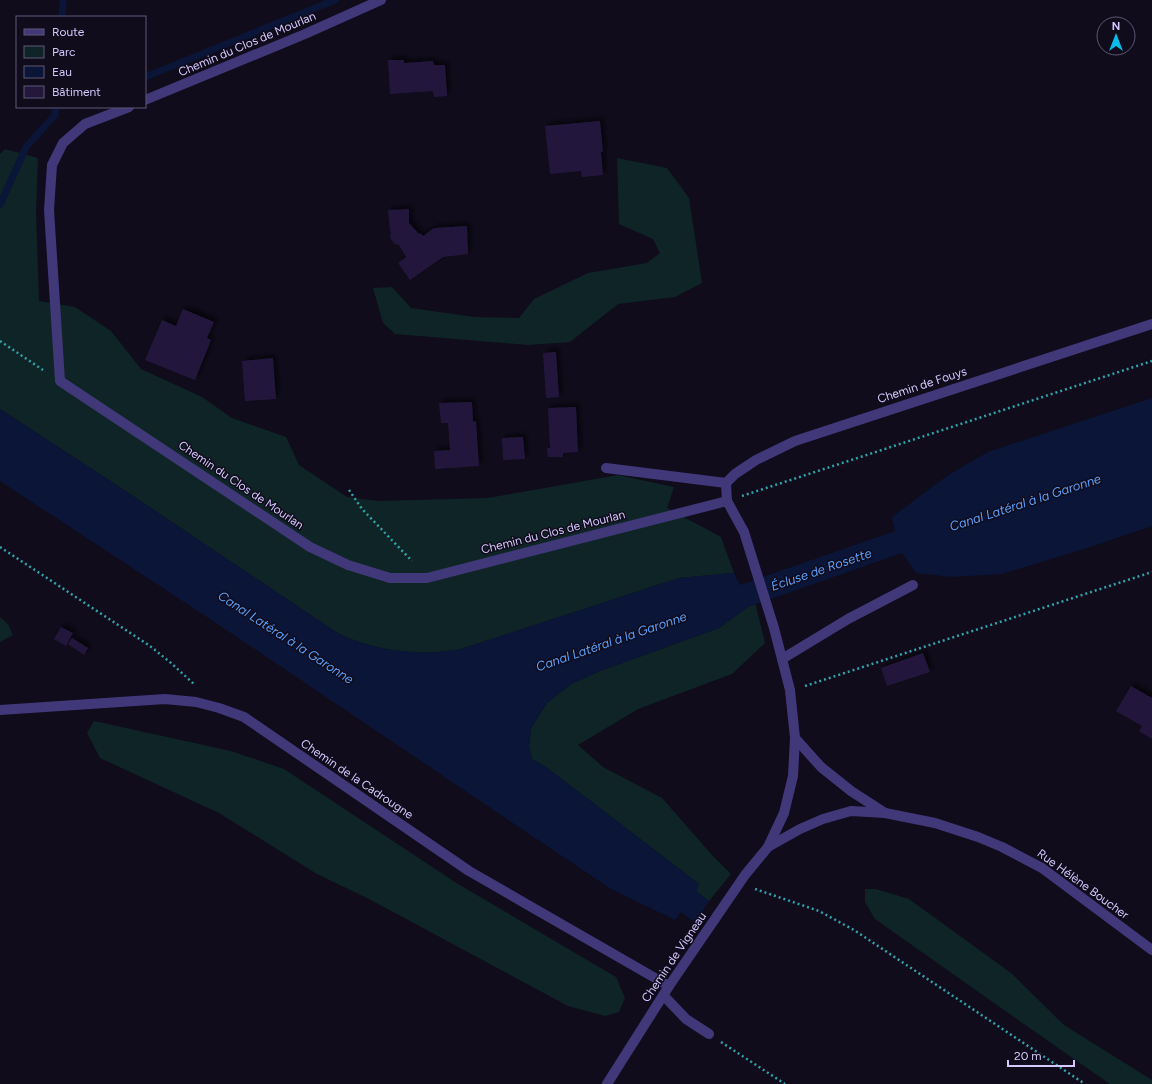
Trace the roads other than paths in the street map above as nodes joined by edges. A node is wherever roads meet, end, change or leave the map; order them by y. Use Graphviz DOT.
graph roads {
  1 [pos="381,0"];
  2 [pos="146,100"];
  3 [pos="126,108"];
  4 [pos="1152,324"];
  5 [pos="606,468"];
  6 [pos="726,483"];
  7 [pos="727,500"];
  8 [pos="913,585"];
  9 [pos="782,659"];
  10 [pos="0,710"];
  11 [pos="795,738"];
  12 [pos="885,813"];
  13 [pos="768,847"];
  14 [pos="1152,950"];
  15 [pos="669,986"];
  16 [pos="664,996"];
  17 [pos="709,1034"];
  18 [pos="607,1084"];
  1 -- 2 [label="street, Chemin du Clos de Mourlan"];
  3 -- 7 [label="street, Chemin du Clos de Mourlan"];
  4 -- 6 [label="street, Chemin de Fouys"];
  5 -- 6 [label="street"];
  6 -- 7 [label="street"];
  7 -- 9 [label="street"];
  8 -- 9 [label="street"];
  9 -- 11 [label="street"];
  10 -- 15 [label="street, Chemin de la Cadrougne"];
  11 -- 12 [label="street"];
  11 -- 13 [label="street"];
  12 -- 13 [label="street, Rue Hélène Boucher"];
  12 -- 14 [label="street, Rue Hélène Boucher"];
  13 -- 15 [label="street, Chemin de Vigneau"];
  15 -- 16 [label="street, Chemin de Vigneau"];
  16 -- 17 [label="street"];
  16 -- 18 [label="street, Chemin de Vigneau"];
}
